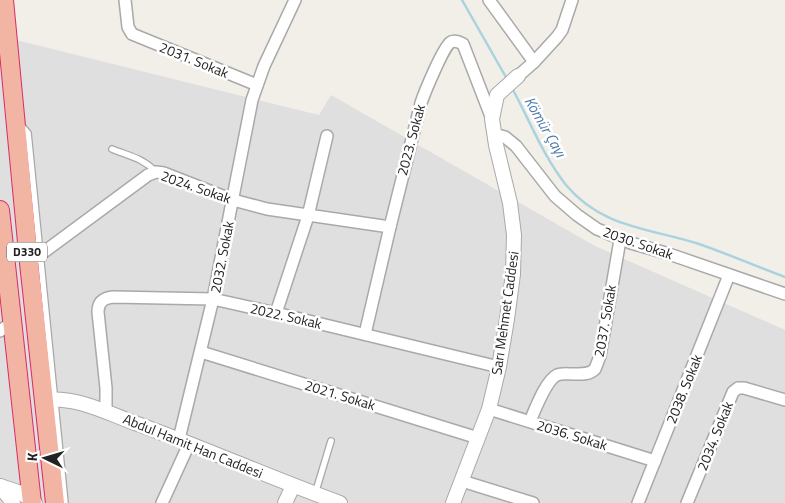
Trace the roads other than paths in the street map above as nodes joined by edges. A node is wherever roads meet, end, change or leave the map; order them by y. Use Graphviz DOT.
graph roads {
  1 [pos="4,0"];
  2 [pos="125,0"];
  3 [pos="295,0"];
  4 [pos="489,0"];
  5 [pos="572,0"];
  6 [pos="534,62"];
  7 [pos="518,76"];
  8 [pos="257,85"];
  9 [pos="492,119"];
  10 [pos="494,134"];
  11 [pos="327,136"];
  12 [pos="112,149"];
  13 [pos="156,172"];
  14 [pos="233,200"];
  15 [pos="0,210"];
  16 [pos="308,216"];
  17 [pos="390,227"];
  18 [pos="620,240"];
  19 [pos="34,259"];
  20 [pos="729,274"];
  21 [pos="785,294"];
  22 [pos="213,299"];
  23 [pos="276,313"];
  24 [pos="6,323"];
  25 [pos="365,334"];
  26 [pos="202,352"];
  27 [pos="499,367"];
  28 [pos="49,400"];
  29 [pos="785,400"];
  30 [pos="489,409"];
  31 [pos="106,412"];
  32 [pos="530,421"];
  33 [pos="478,438"];
  34 [pos="184,441"];
  35 [pos="331,441"];
  36 [pos="655,461"];
  37 [pos="462,481"];
  38 [pos="0,486"];
  39 [pos="293,486"];
  40 [pos="315,494"];
  41 [pos="33,502"];
  42 [pos="13,503"];
  43 [pos="55,503"];
  44 [pos="65,503"];
  45 [pos="162,503"];
  46 [pos="285,503"];
  47 [pos="340,503"];
  48 [pos="453,503"];
  49 [pos="532,503"];
  50 [pos="638,503"];
  51 [pos="687,503"];
  1 -- 19 [label="highway, D330"];
  2 -- 8 [label="street, 2031. Sokak"];
  3 -- 8 [label="street, 2032. Sokak"];
  4 -- 6 [label="street"];
  5 -- 6 [label="street, Sarı Mehmet Caddesi"];
  6 -- 7 [label="street, Sarı Mehmet Caddesi"];
  7 -- 9 [label="street, Sarı Mehmet Caddesi"];
  8 -- 14 [label="street, 2032. Sokak"];
  9 -- 10 [label="street, Sarı Mehmet Caddesi"];
  9 -- 17 [label="street, 2023. Sokak"];
  10 -- 18 [label="street, 2030. Sokak"];
  10 -- 27 [label="street, Sarı Mehmet Caddesi"];
  11 -- 16 [label="street"];
  12 -- 13 [label="lane"];
  13 -- 14 [label="street, 2024. Sokak"];
  13 -- 19 [label="street, 2024. Sokak"];
  14 -- 16 [label="street, 2024. Sokak"];
  14 -- 22 [label="street, 2032. Sokak"];
  15 -- 24 [label="highway, D330"];
  16 -- 17 [label="street, 2024. Sokak"];
  16 -- 23 [label="street"];
  17 -- 25 [label="street, 2023. Sokak"];
  18 -- 20 [label="street, 2030. Sokak"];
  18 -- 32 [label="street, 2037. Sokak"];
  19 -- 28 [label="highway, D330"];
  20 -- 21 [label="street, 2030. Sokak"];
  20 -- 36 [label="street, 2038. Sokak"];
  22 -- 23 [label="street, 2022. Sokak"];
  22 -- 26 [label="street"];
  22 -- 31 [label="street, 2032. Sokak"];
  23 -- 25 [label="street, 2022. Sokak"];
  24 -- 41 [label="highway, D330"];
  25 -- 27 [label="street, 2022. Sokak"];
  26 -- 33 [label="street, 2021. Sokak"];
  26 -- 34 [label="street"];
  27 -- 30 [label="street, Sarı Mehmet Caddesi"];
  28 -- 31 [label="street, Abdul Hamit Han Caddesi"];
  28 -- 43 [label="highway, D330"];
  28 -- 44 [label="lane"];
  29 -- 51 [label="street, 2034. Sokak"];
  30 -- 32 [label="street, 2036. Sokak"];
  30 -- 33 [label="street, Sarı Mehmet Caddesi"];
  31 -- 34 [label="street, Abdul Hamit Han Caddesi"];
  32 -- 36 [label="street, 2036. Sokak"];
  33 -- 37 [label="street, Sarı Mehmet Caddesi"];
  34 -- 39 [label="street, Abdul Hamit Han Caddesi"];
  34 -- 45 [label="street"];
  35 -- 40 [label="lane"];
  36 -- 50 [label="street, 2038. Sokak"];
  37 -- 48 [label="street, Sarı Mehmet Caddesi"];
  37 -- 49 [label="street"];
  38 -- 41 [label="street"];
  38 -- 42 [label="street"];
  39 -- 40 [label="street, Abdul Hamit Han Caddesi"];
  39 -- 46 [label="street"];
  40 -- 47 [label="street, Abdul Hamit Han Caddesi"];
}
